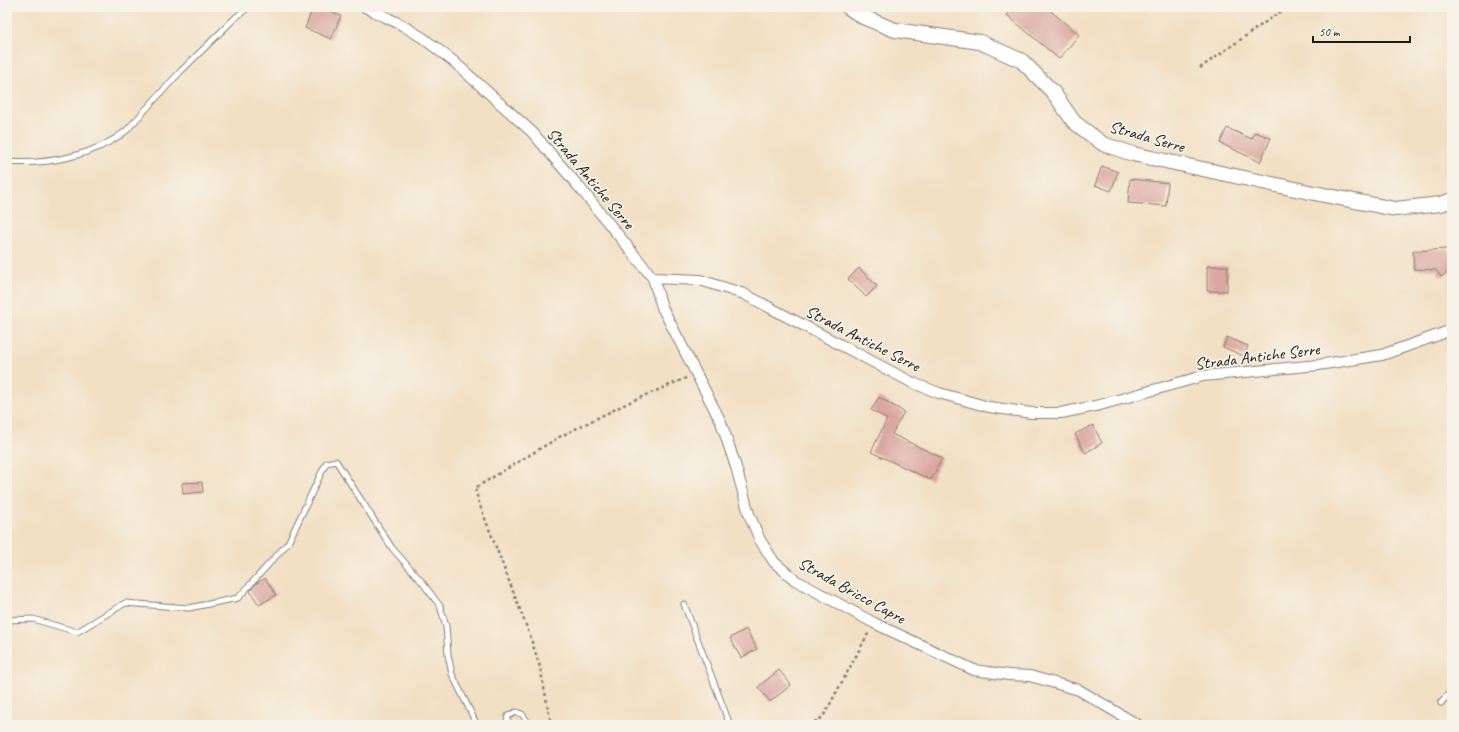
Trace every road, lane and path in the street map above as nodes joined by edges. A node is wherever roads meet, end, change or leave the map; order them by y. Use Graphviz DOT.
graph roads {
  1 [pos="250,7"];
  2 [pos="365,7"];
  3 [pos="848,7"];
  4 [pos="1287,7"];
  5 [pos="1200,68"];
  6 [pos="7,162"];
  7 [pos="1452,200"];
  8 [pos="653,278"];
  9 [pos="1452,330"];
  10 [pos="695,373"];
  11 [pos="684,604"];
  12 [pos="7,620"];
  13 [pos="874,623"];
  14 [pos="1452,690"];
  15 [pos="1441,703"];
  16 [pos="476,725"];
  17 [pos="508,725"];
  18 [pos="530,725"];
  19 [pos="553,725"];
  20 [pos="730,725"];
  21 [pos="809,725"];
  22 [pos="1138,725"];
  1 -- 6 [label="lane"];
  2 -- 8 [label="street, Strada Antiche Serre"];
  3 -- 7 [label="main road, Strada Serre"];
  4 -- 5 [label="path"];
  8 -- 9 [label="street, Strada Antiche Serre"];
  8 -- 10 [label="street, Strada Bricco Capre"];
  10 -- 13 [label="street, Strada Bricco Capre"];
  10 -- 19 [label="path"];
  11 -- 20 [label="lane"];
  12 -- 16 [label="lane"];
  13 -- 21 [label="path"];
  13 -- 22 [label="street, Strada Bricco Capre"];
  14 -- 15 [label="lane"];
  17 -- 18 [label="lane"];
}
